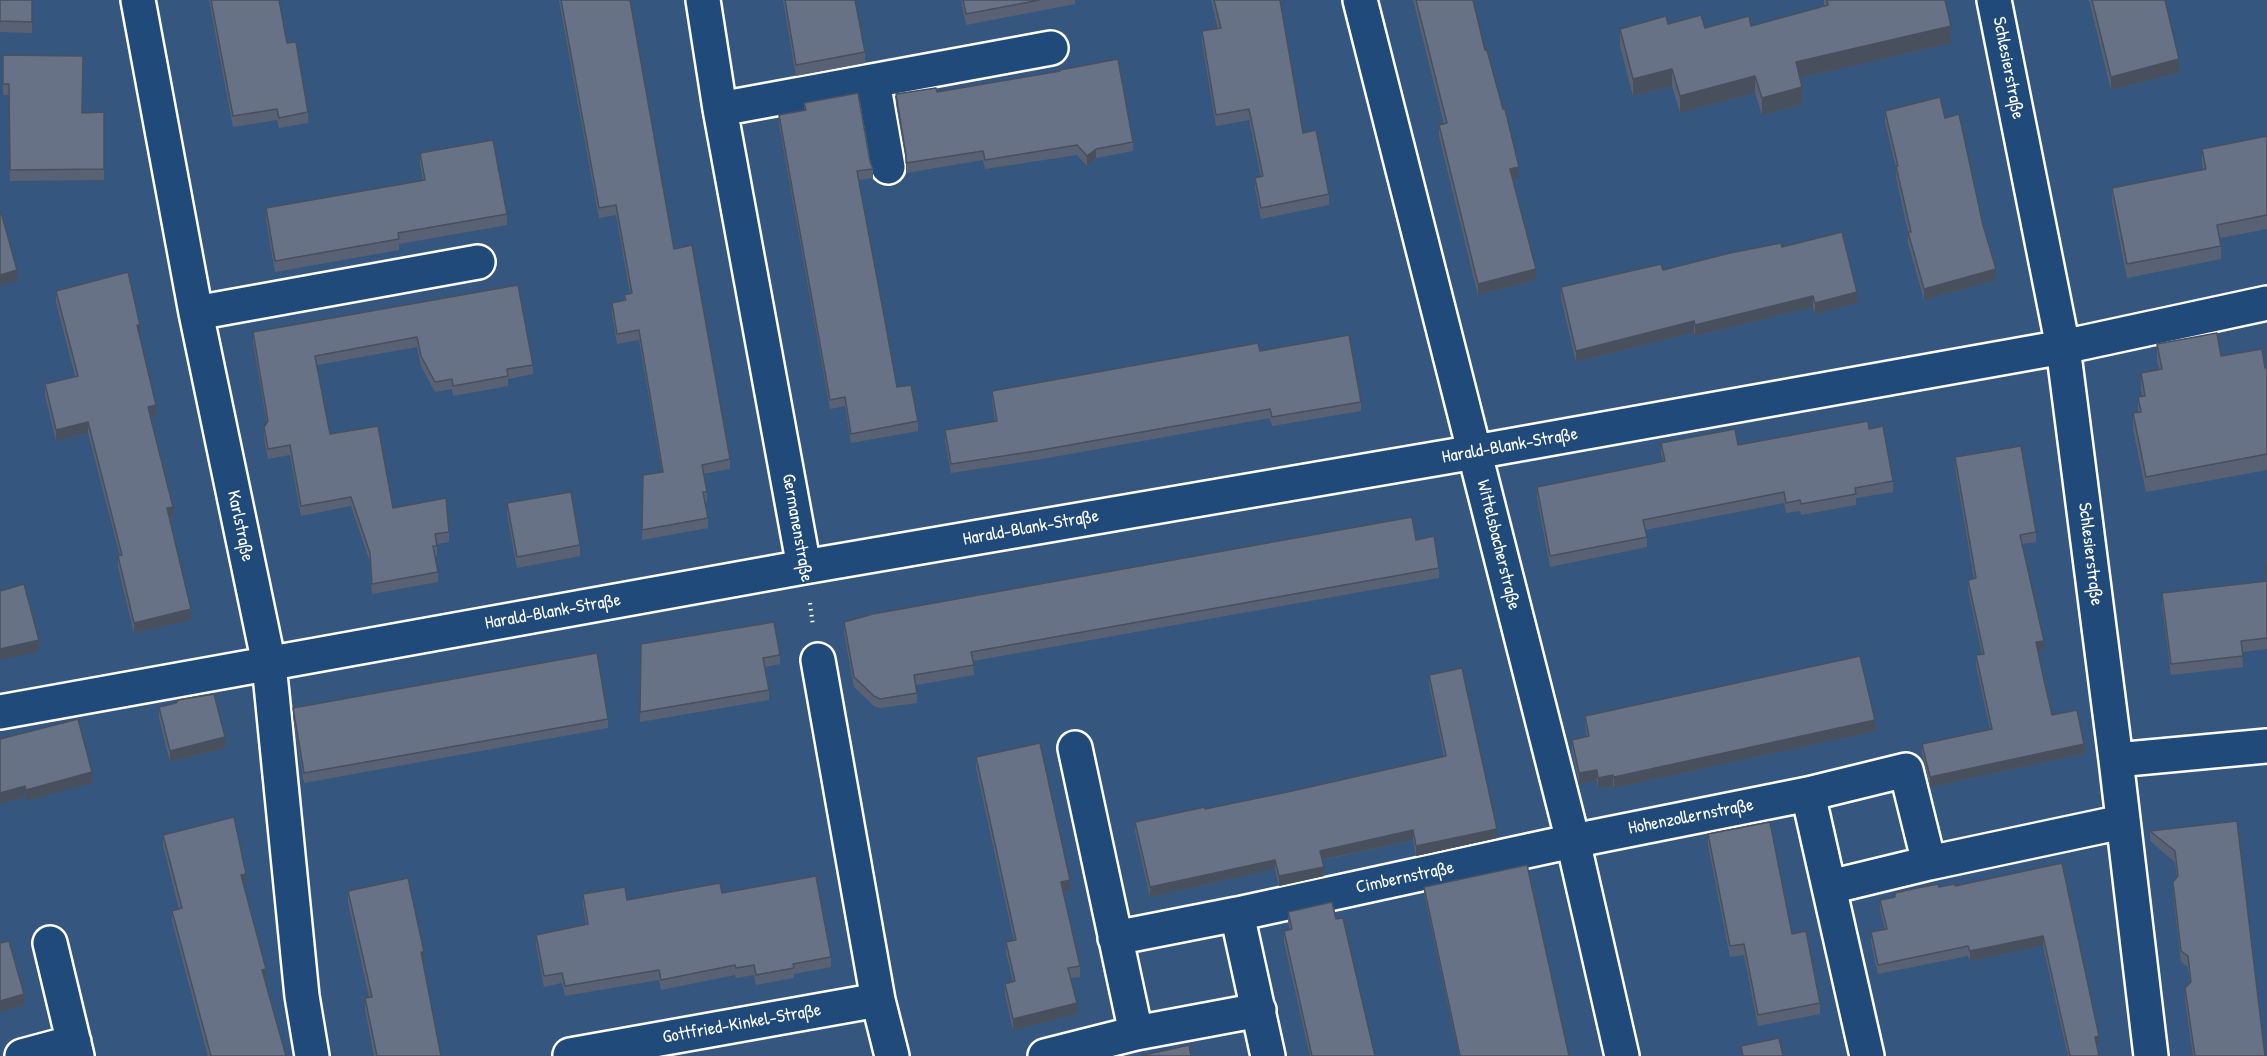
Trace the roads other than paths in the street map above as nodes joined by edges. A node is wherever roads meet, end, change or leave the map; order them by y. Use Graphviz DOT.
graph roads {
  1 [pos="138,0"];
  2 [pos="703,0"];
  3 [pos="1360,0"];
  4 [pos="1994,0"];
  5 [pos="1051,48"];
  6 [pos="873,81"];
  7 [pos="720,109"];
  8 [pos="888,167"];
  9 [pos="478,262"];
  10 [pos="2267,303"];
  11 [pos="196,313"];
  12 [pos="2063,347"];
  13 [pos="1475,452"];
  14 [pos="804,567"];
  15 [pos="818,660"];
  16 [pos="269,664"];
  17 [pos="0,712"];
  18 [pos="2267,746"];
  19 [pos="1075,748"];
  20 [pos="2116,760"];
  21 [pos="1808,794"];
  22 [pos="2122,822"];
  23 [pos="1573,841"];
  24 [pos="1929,863"];
  25 [pos="1830,887"];
  26 [pos="1237,914"];
  27 [pos="1115,938"];
  28 [pos="50,943"];
  29 [pos="878,1000"];
  30 [pos="1259,1010"];
  31 [pos="1136,1034"];
  32 [pos="75,1049"];
  33 [pos="570,1055"];
  34 [pos="21,1056"];
  35 [pos="312,1056"];
  36 [pos="892,1056"];
  37 [pos="1044,1056"];
  38 [pos="1268,1056"];
  39 [pos="1622,1056"];
  40 [pos="1867,1056"];
  41 [pos="2151,1056"];
  1 -- 11 [label="street, Karlstraße"];
  2 -- 7 [label="street, Germanenstraße"];
  3 -- 13 [label="street, Wittelsbacherstraße"];
  4 -- 12 [label="street, Schlesierstraße"];
  5 -- 6 [label="street"];
  6 -- 7 [label="street"];
  6 -- 8 [label="street"];
  7 -- 14 [label="street, Germanenstraße"];
  9 -- 11 [label="street"];
  10 -- 12 [label="street"];
  11 -- 16 [label="street, Karlstraße"];
  12 -- 13 [label="street, Harald-Blank-Straße"];
  12 -- 20 [label="street, Schlesierstraße"];
  13 -- 14 [label="street, Harald-Blank-Straße"];
  13 -- 23 [label="street, Wittelsbacherstraße"];
  14 -- 16 [label="street, Harald-Blank-Straße"];
  15 -- 29 [label="street"];
  16 -- 17 [label="street, Harald-Blank-Straße"];
  16 -- 35 [label="street, Karlstraße"];
  18 -- 20 [label="street"];
  19 -- 27 [label="street"];
  20 -- 22 [label="street, Schlesierstraße"];
  21 -- 23 [label="street, Hohenzollernstraße"];
  21 -- 24 [label="street, Hohenzollernstraße"];
  21 -- 25 [label="street"];
  22 -- 24 [label="street"];
  22 -- 41 [label="street, Schlesierstraße"];
  23 -- 26 [label="street, Cimbernstraße"];
  23 -- 39 [label="street, Wittelsbacherstraße"];
  24 -- 25 [label="street"];
  25 -- 40 [label="street"];
  26 -- 27 [label="street, Cimbernstraße"];
  26 -- 30 [label="street"];
  27 -- 31 [label="street"];
  28 -- 32 [label="street"];
  29 -- 33 [label="street, Gottfried-Kinkel-Straße"];
  29 -- 36 [label="street"];
  30 -- 31 [label="street"];
  30 -- 38 [label="street"];
  31 -- 37 [label="street"];
  32 -- 34 [label="street"];
}
